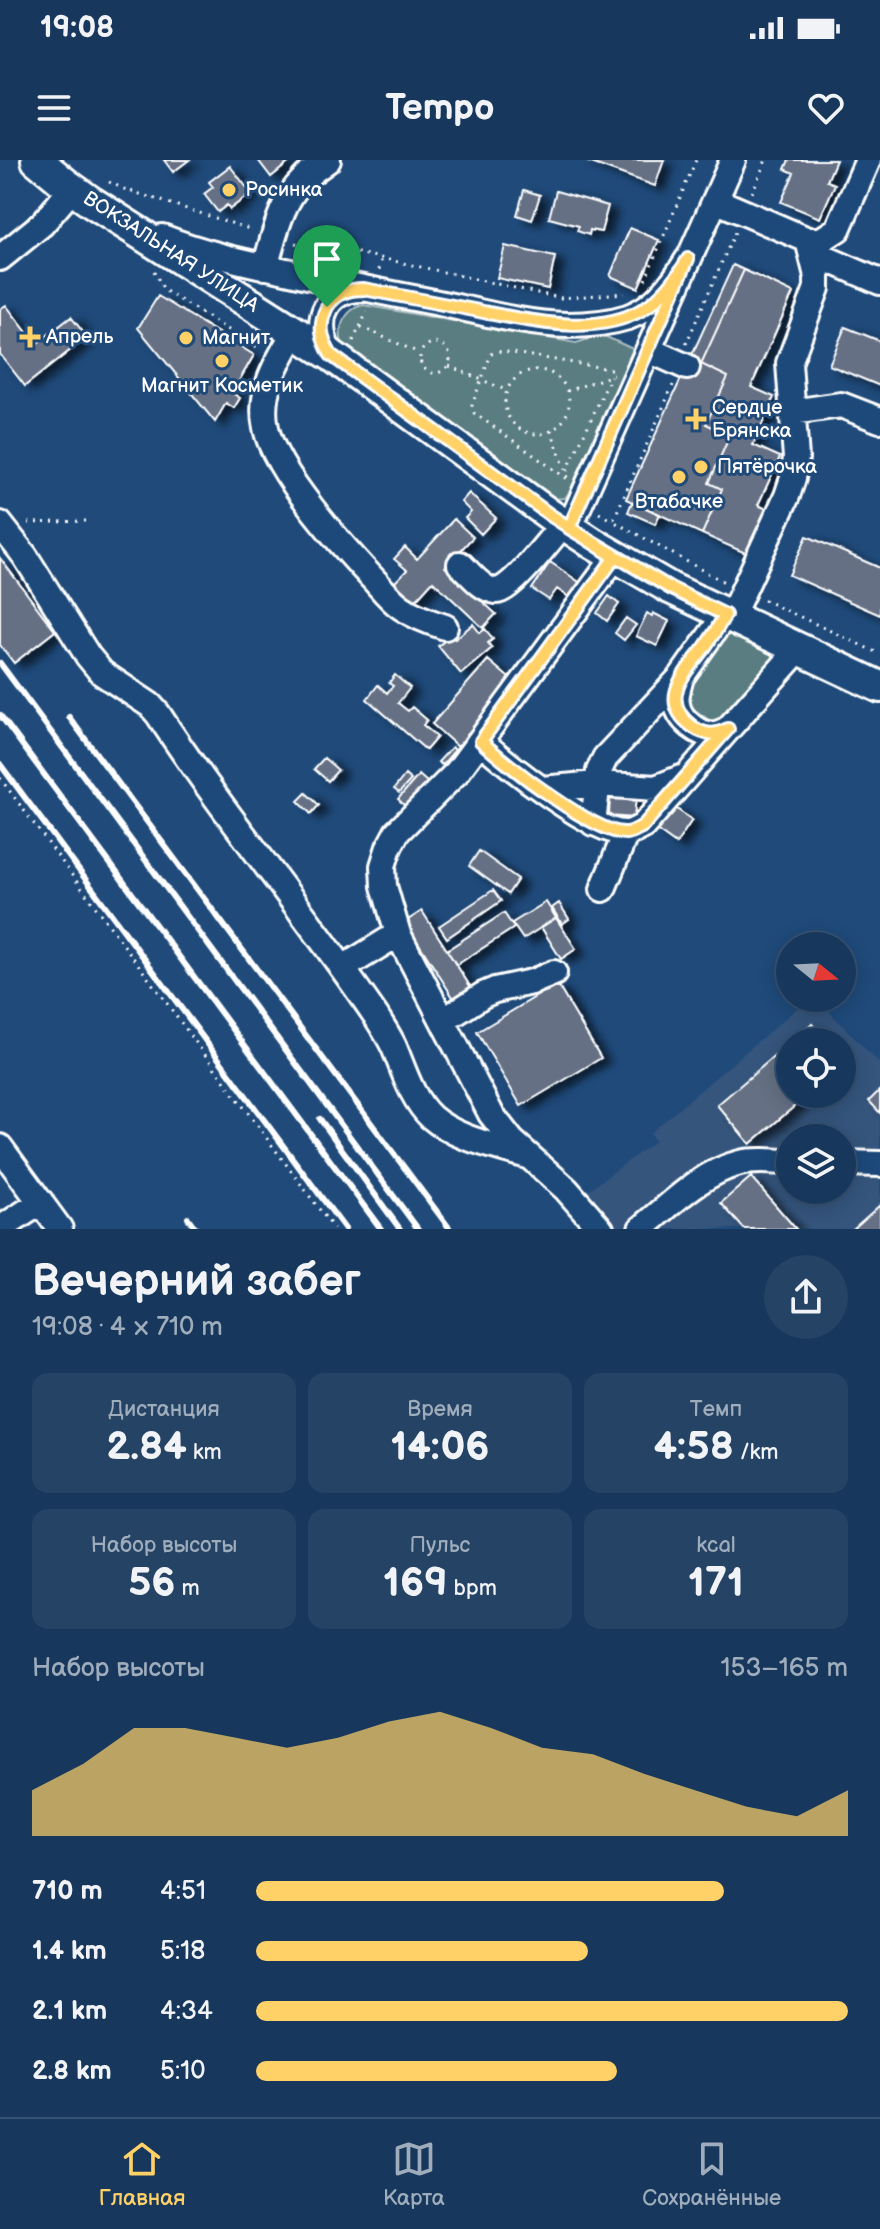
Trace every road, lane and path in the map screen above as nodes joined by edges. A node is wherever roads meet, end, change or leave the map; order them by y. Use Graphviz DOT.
graph roads {
  1 [pos="37,160"];
  2 [pos="328,160"];
  3 [pos="696,160"];
  4 [pos="733,160"];
  5 [pos="766,160"];
  6 [pos="868,160"];
  7 [pos="102,179"];
  8 [pos="72,189"];
  9 [pos="715,200"];
  10 [pos="116,218"];
  11 [pos="739,223"];
  12 [pos="274,237"];
  13 [pos="810,246"];
  14 [pos="0,258"];
  15 [pos="688,259"];
  16 [pos="265,267"];
  17 [pos="880,282"];
  18 [pos="364,289"];
  19 [pos="213,321"];
  20 [pos="361,327"];
  21 [pos="209,328"];
  22 [pos="295,332"];
  23 [pos="649,350"];
  24 [pos="420,354"];
  25 [pos="331,355"];
  26 [pos="682,365"];
  27 [pos="449,366"];
  28 [pos="611,376"];
  29 [pos="481,379"];
  30 [pos="508,391"];
  31 [pos="567,391"];
  32 [pos="792,412"];
  33 [pos="880,420"];
  34 [pos="551,430"];
  35 [pos="567,473"];
  36 [pos="86,521"];
  37 [pos="0,524"];
  38 [pos="566,526"];
  39 [pos="615,557"];
  40 [pos="460,564"];
  41 [pos="713,577"];
  42 [pos="733,608"];
  43 [pos="445,627"];
  44 [pos="799,649"];
  45 [pos="880,654"];
  46 [pos="681,677"];
  47 [pos="880,687"];
  48 [pos="728,729"];
  49 [pos="481,741"];
  50 [pos="685,776"];
  51 [pos="0,778"];
  52 [pos="597,784"];
  53 [pos="542,789"];
  54 [pos="593,823"];
  55 [pos="626,833"];
  56 [pos="603,889"];
  57 [pos="398,934"];
  58 [pos="343,968"];
  59 [pos="554,973"];
  60 [pos="443,1021"];
  61 [pos="0,1147"];
  62 [pos="527,1156"];
  63 [pos="776,1162"];
  64 [pos="856,1163"];
  65 [pos="880,1164"];
  66 [pos="41,1202"];
  67 [pos="0,1229"];
  68 [pos="60,1229"];
  69 [pos="334,1229"];
  70 [pos="601,1229"];
  71 [pos="641,1229"];
  1 -- 8 [label="main road, ВОКЗАЛЬНАЯ УЛИЦА"];
  2 -- 12 [label="street"];
  3 -- 12 [label="path"];
  4 -- 9 [label="street"];
  5 -- 11 [label="path"];
  6 -- 13 [label="street"];
  7 -- 12 [label="path"];
  8 -- 10 [label="main road, ВОКЗАЛЬНАЯ УЛИЦА"];
  8 -- 14 [label="street"];
  9 -- 11 [label="street"];
  9 -- 15 [label="street"];
  10 -- 16 [label="street"];
  10 -- 22 [label="main road, ВОКЗАЛЬНАЯ УЛИЦА"];
  11 -- 13 [label="street"];
  11 -- 26 [label="path"];
  12 -- 16 [label="street"];
  13 -- 17 [label="street"];
  13 -- 32 [label="street"];
  15 -- 18 [label="street"];
  15 -- 23 [label="street"];
  16 -- 18 [label="street"];
  18 -- 25 [label="street"];
  19 -- 21 [label="path"];
  20 -- 24 [label="path"];
  22 -- 25 [label="main road, ВОКЗАЛЬНАЯ УЛИЦА"];
  22 -- 43 [label="street"];
  23 -- 26 [label="street"];
  23 -- 38 [label="street"];
  24 -- 27 [label="path"];
  24 -- 27 [label="path"];
  25 -- 38 [label="main road, ВОКЗАЛЬНАЯ УЛИЦА"];
  26 -- 41 [label="path"];
  27 -- 29 [label="path"];
  28 -- 29 [label="path"];
  28 -- 31 [label="path"];
  28 -- 35 [label="path"];
  29 -- 30 [label="path"];
  29 -- 35 [label="path"];
  30 -- 31 [label="path"];
  30 -- 34 [label="path"];
  31 -- 34 [label="path"];
  32 -- 33 [label="street"];
  32 -- 42 [label="street"];
  34 -- 35 [label="path"];
  36 -- 37 [label="path"];
  37 -- 58 [label="street"];
  38 -- 39 [label="main road, ВОКЗАЛЬНАЯ УЛИЦА"];
  38 -- 40 [label="street"];
  39 -- 42 [label="main road, ВОКЗАЛЬНАЯ УЛИЦА"];
  39 -- 49 [label="street"];
  42 -- 44 [label="main road, ВОКЗАЛЬНАЯ УЛИЦА"];
  42 -- 45 [label="path"];
  42 -- 46 [label="street"];
  44 -- 47 [label="main road, ВОКЗАЛЬНАЯ УЛИЦА"];
  44 -- 48 [label="street"];
  46 -- 48 [label="street"];
  46 -- 52 [label="street"];
  48 -- 50 [label="street"];
  49 -- 53 [label="street"];
  49 -- 57 [label="street"];
  50 -- 52 [label="street"];
  50 -- 55 [label="street"];
  51 -- 69 [label="path"];
  52 -- 53 [label="street"];
  52 -- 54 [label="street"];
  53 -- 54 [label="street"];
  54 -- 55 [label="street"];
  55 -- 56 [label="street"];
  57 -- 58 [label="street"];
  57 -- 60 [label="street"];
  58 -- 62 [label="street"];
  59 -- 60 [label="street"];
  60 -- 62 [label="street"];
  61 -- 66 [label="street"];
  62 -- 70 [label="street"];
  63 -- 71 [label="street"];
  64 -- 65 [label="street"];
  66 -- 67 [label="street"];
  66 -- 68 [label="street"];
}
